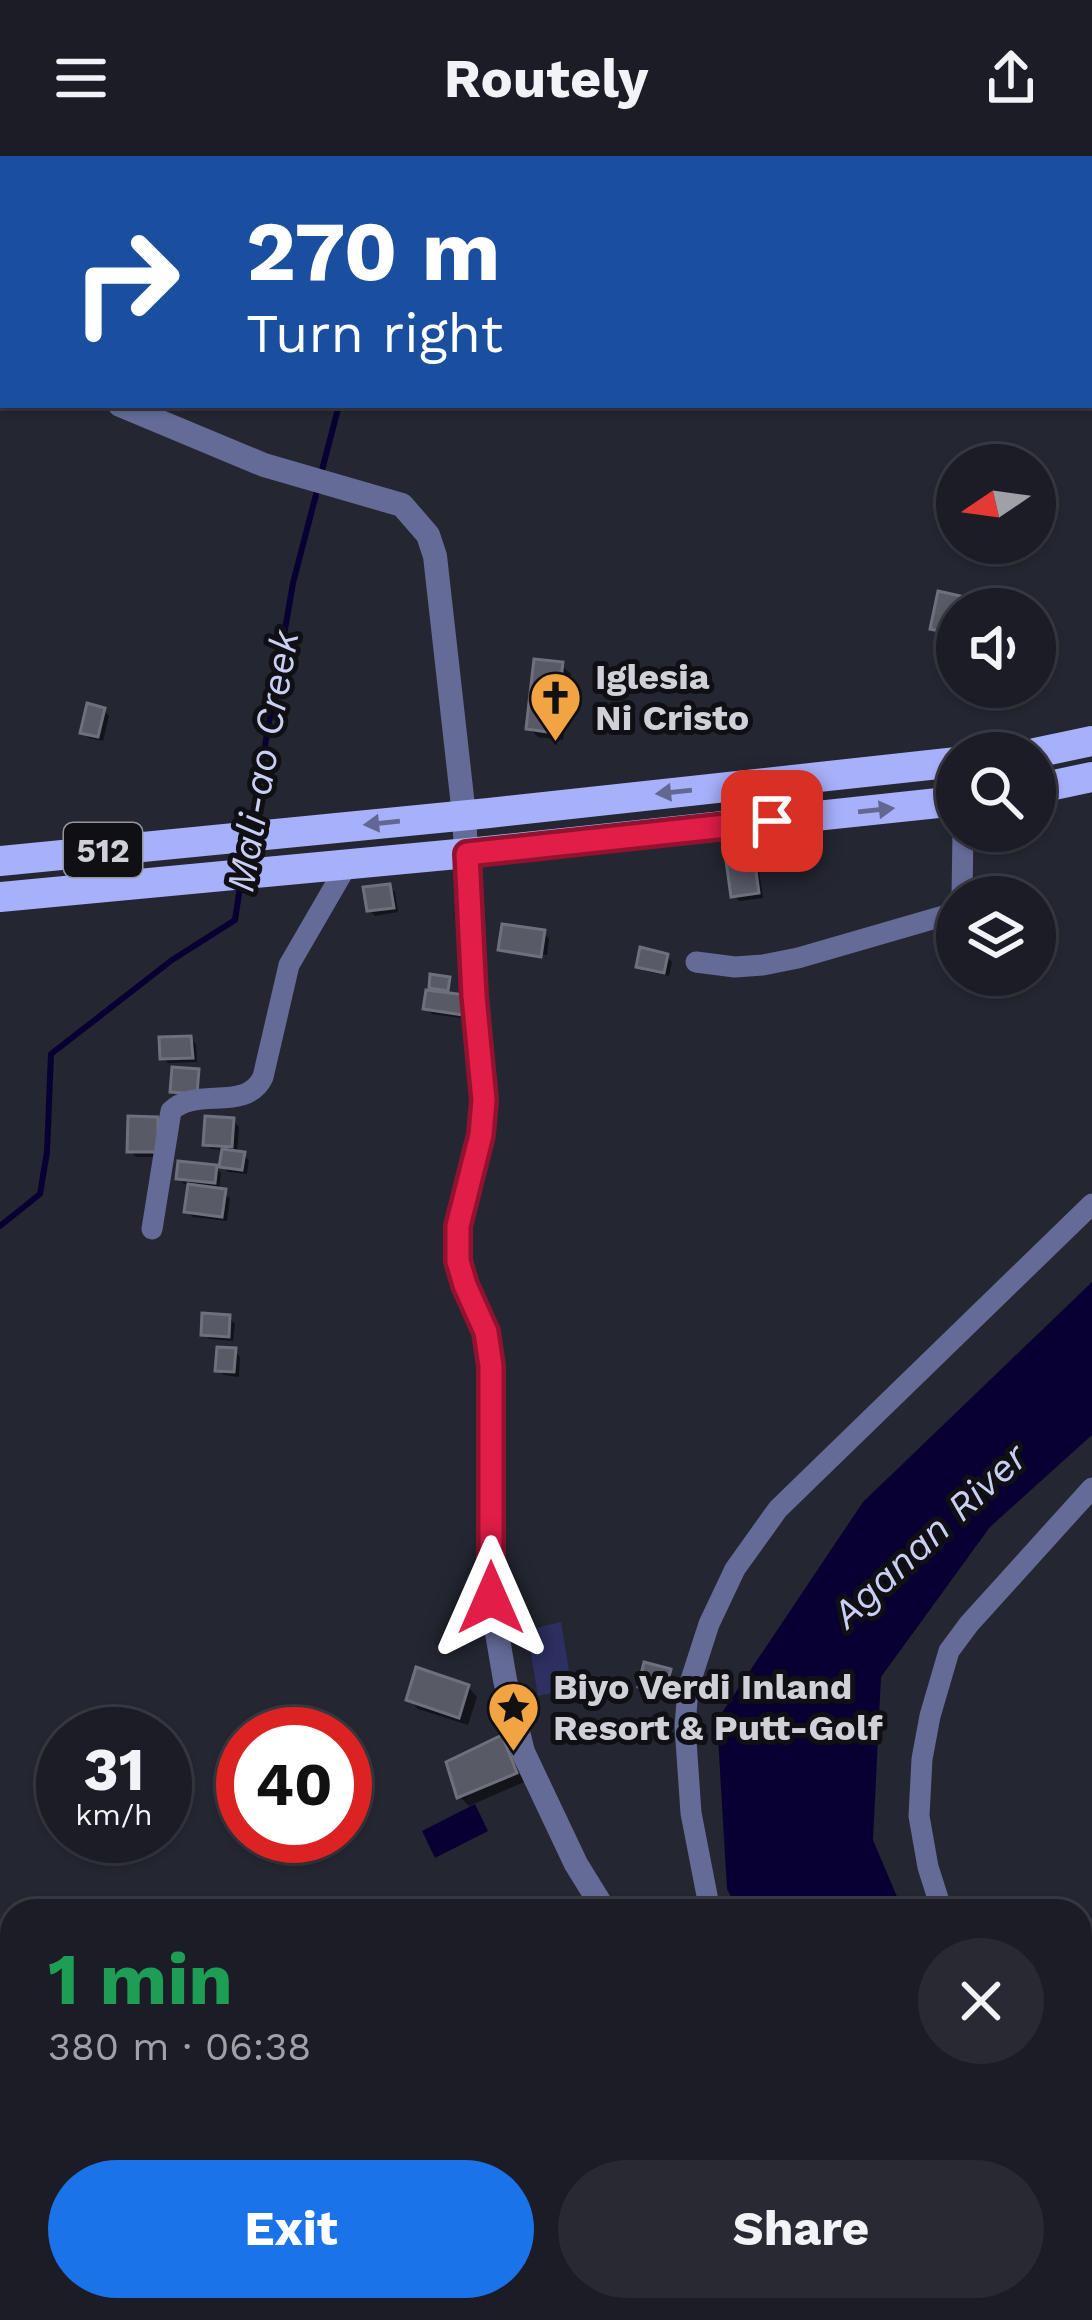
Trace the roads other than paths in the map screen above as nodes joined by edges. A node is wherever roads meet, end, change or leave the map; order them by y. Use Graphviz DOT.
graph roads {
  1 [pos="127,408"];
  2 [pos="1092,741"];
  3 [pos="1056,749"];
  4 [pos="936,764"];
  5 [pos="1092,777"];
  6 [pos="1056,785"];
  7 [pos="936,803"];
  8 [pos="464,815"];
  9 [pos="467,854"];
  10 [pos="0,860"];
  11 [pos="347,865"];
  12 [pos="0,897"];
  13 [pos="936,919"];
  14 [pos="696,962"];
  15 [pos="1092,1204"];
  16 [pos="152,1229"];
  17 [pos="1092,1488"];
  18 [pos="598,1899"];
  19 [pos="708,1899"];
  20 [pos="938,1899"];
  1 -- 8 [label="street"];
  2 -- 3 [label="main road"];
  4 -- 8 [label="main road, 512, one-way"];
  5 -- 6 [label="main road"];
  9 -- 7 [label="main road, 512, one-way"];
  8 -- 9 [label="street"];
  8 -- 10 [label="main road, 512, one-way"];
  9 -- 11 [label="main road, 512"];
  9 -- 18 [label="street"];
  11 -- 12 [label="main road, 512"];
  11 -- 16 [label="street"];
  13 -- 14 [label="street"];
  15 -- 19 [label="street"];
  17 -- 20 [label="street"];
}
